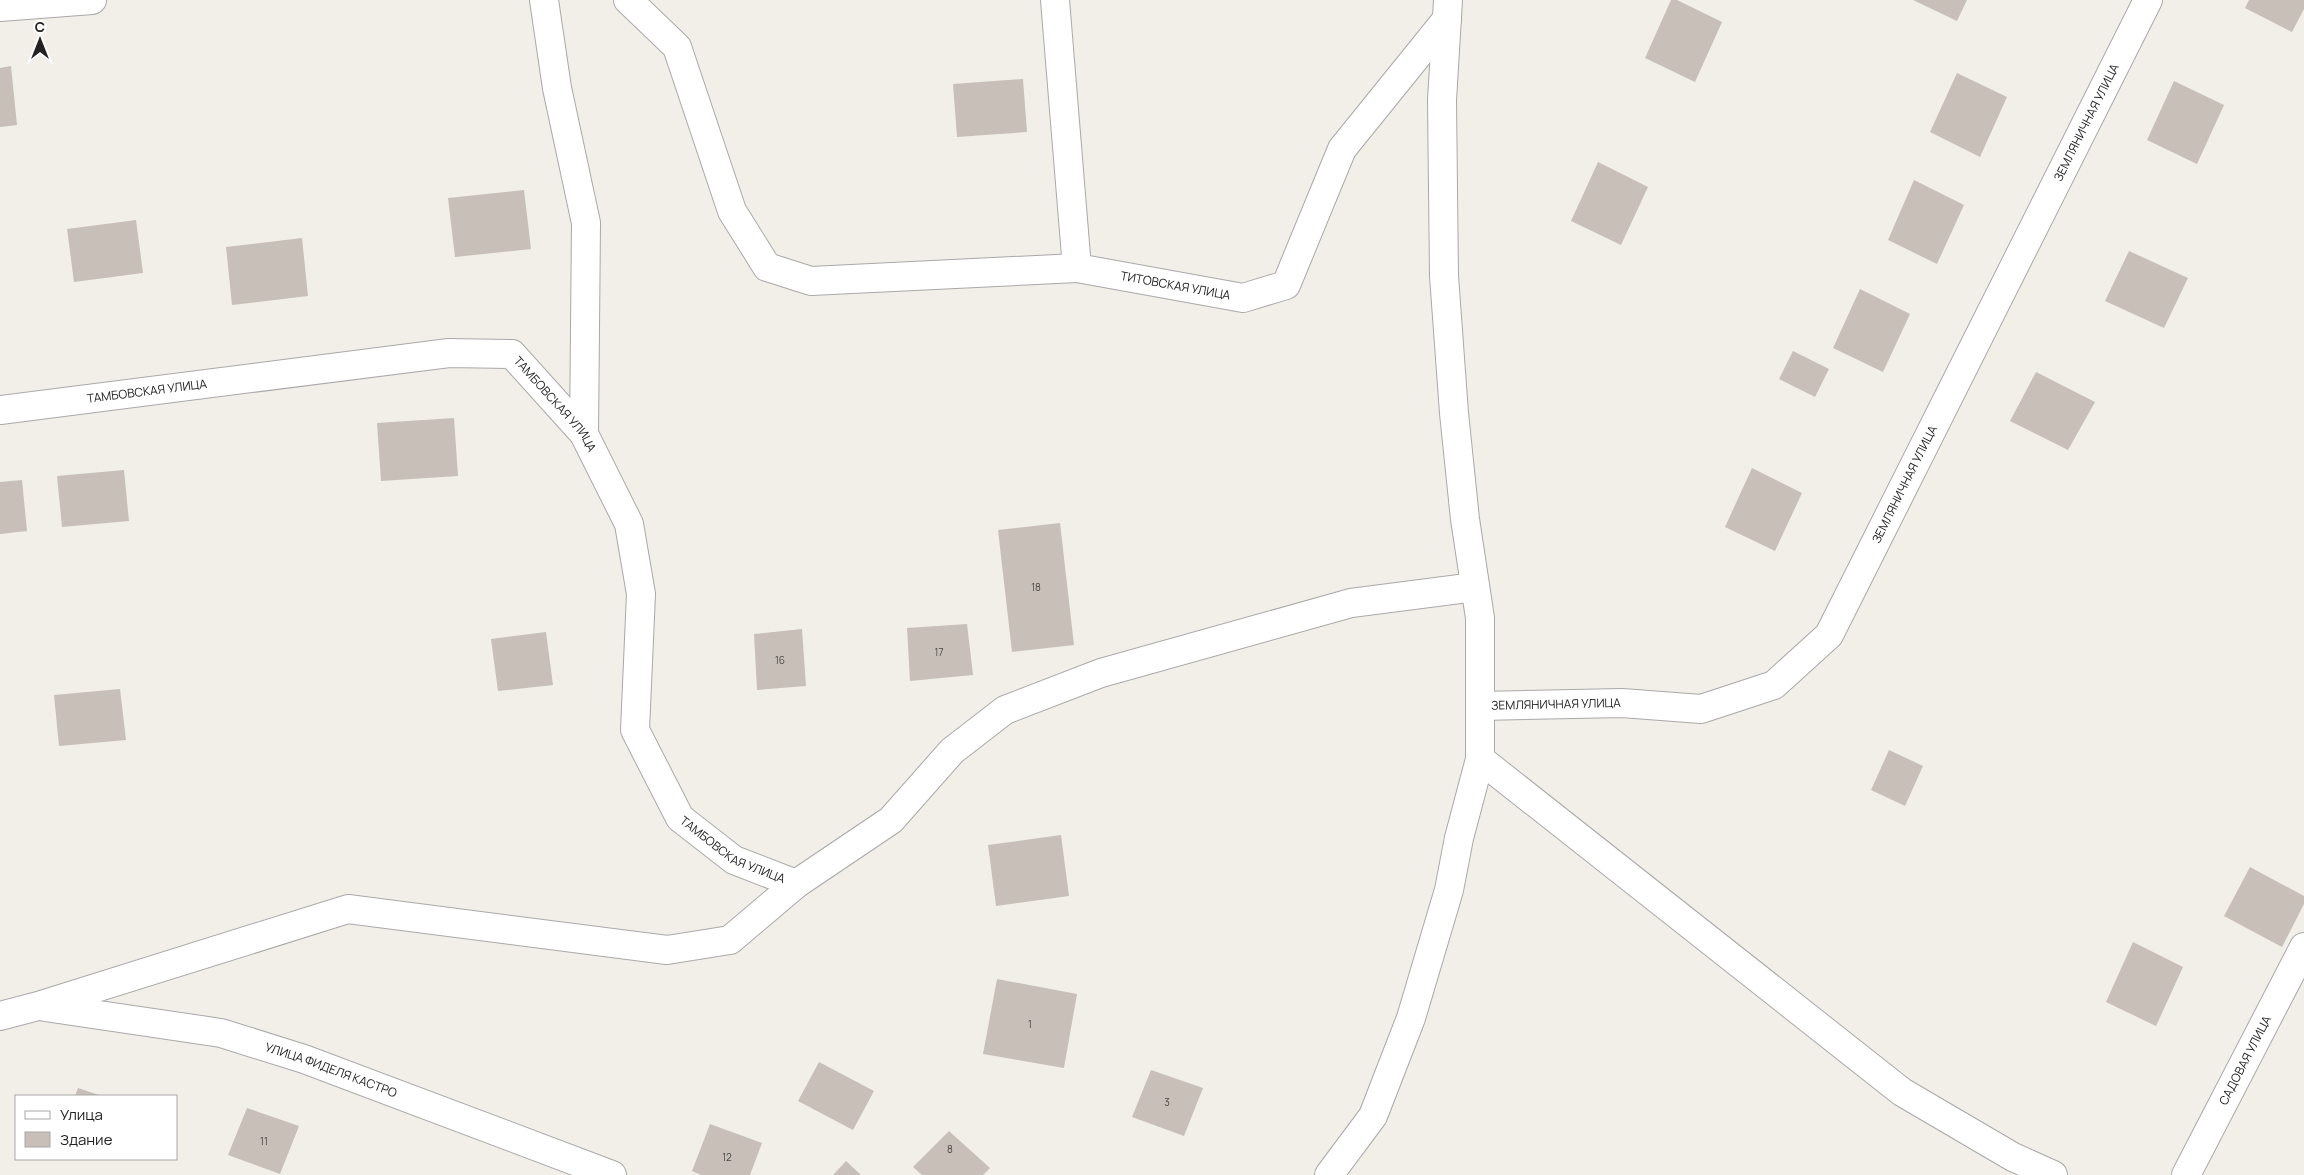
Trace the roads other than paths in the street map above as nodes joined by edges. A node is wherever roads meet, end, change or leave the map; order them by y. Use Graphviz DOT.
graph roads {
  1 [pos="92,0"];
  2 [pos="544,0"];
  3 [pos="628,0"];
  4 [pos="1055,0"];
  5 [pos="2148,0"];
  6 [pos="0,7"];
  7 [pos="1448,10"];
  8 [pos="1077,268"];
  9 [pos="0,410"];
  10 [pos="584,434"];
  11 [pos="1475,587"];
  12 [pos="1480,706"];
  13 [pos="1480,759"];
  14 [pos="796,884"];
  15 [pos="2304,947"];
  16 [pos="38,1006"];
  17 [pos="0,1016"];
  18 [pos="612,1175"];
  19 [pos="1329,1175"];
  20 [pos="2053,1175"];
  21 [pos="2186,1175"];
  1 -- 6 [label="street"];
  2 -- 10 [label="street"];
  3 -- 8 [label="street"];
  4 -- 8 [label="street"];
  5 -- 12 [label="street, ЗЕМЛЯНИЧНАЯ УЛИЦА"];
  7 -- 8 [label="street, ТИТОВСКАЯ УЛИЦА"];
  7 -- 11 [label="street"];
  9 -- 10 [label="street, ТАМБОВСКАЯ УЛИЦА"];
  10 -- 14 [label="street, ТАМБОВСКАЯ УЛИЦА"];
  11 -- 12 [label="street"];
  11 -- 14 [label="street"];
  12 -- 13 [label="street"];
  13 -- 19 [label="street"];
  13 -- 20 [label="street"];
  14 -- 16 [label="street"];
  15 -- 21 [label="street, САДОВАЯ УЛИЦА"];
  16 -- 17 [label="street"];
  16 -- 18 [label="street, УЛИЦА ФИДЕЛЯ КАСТРО"];
}
